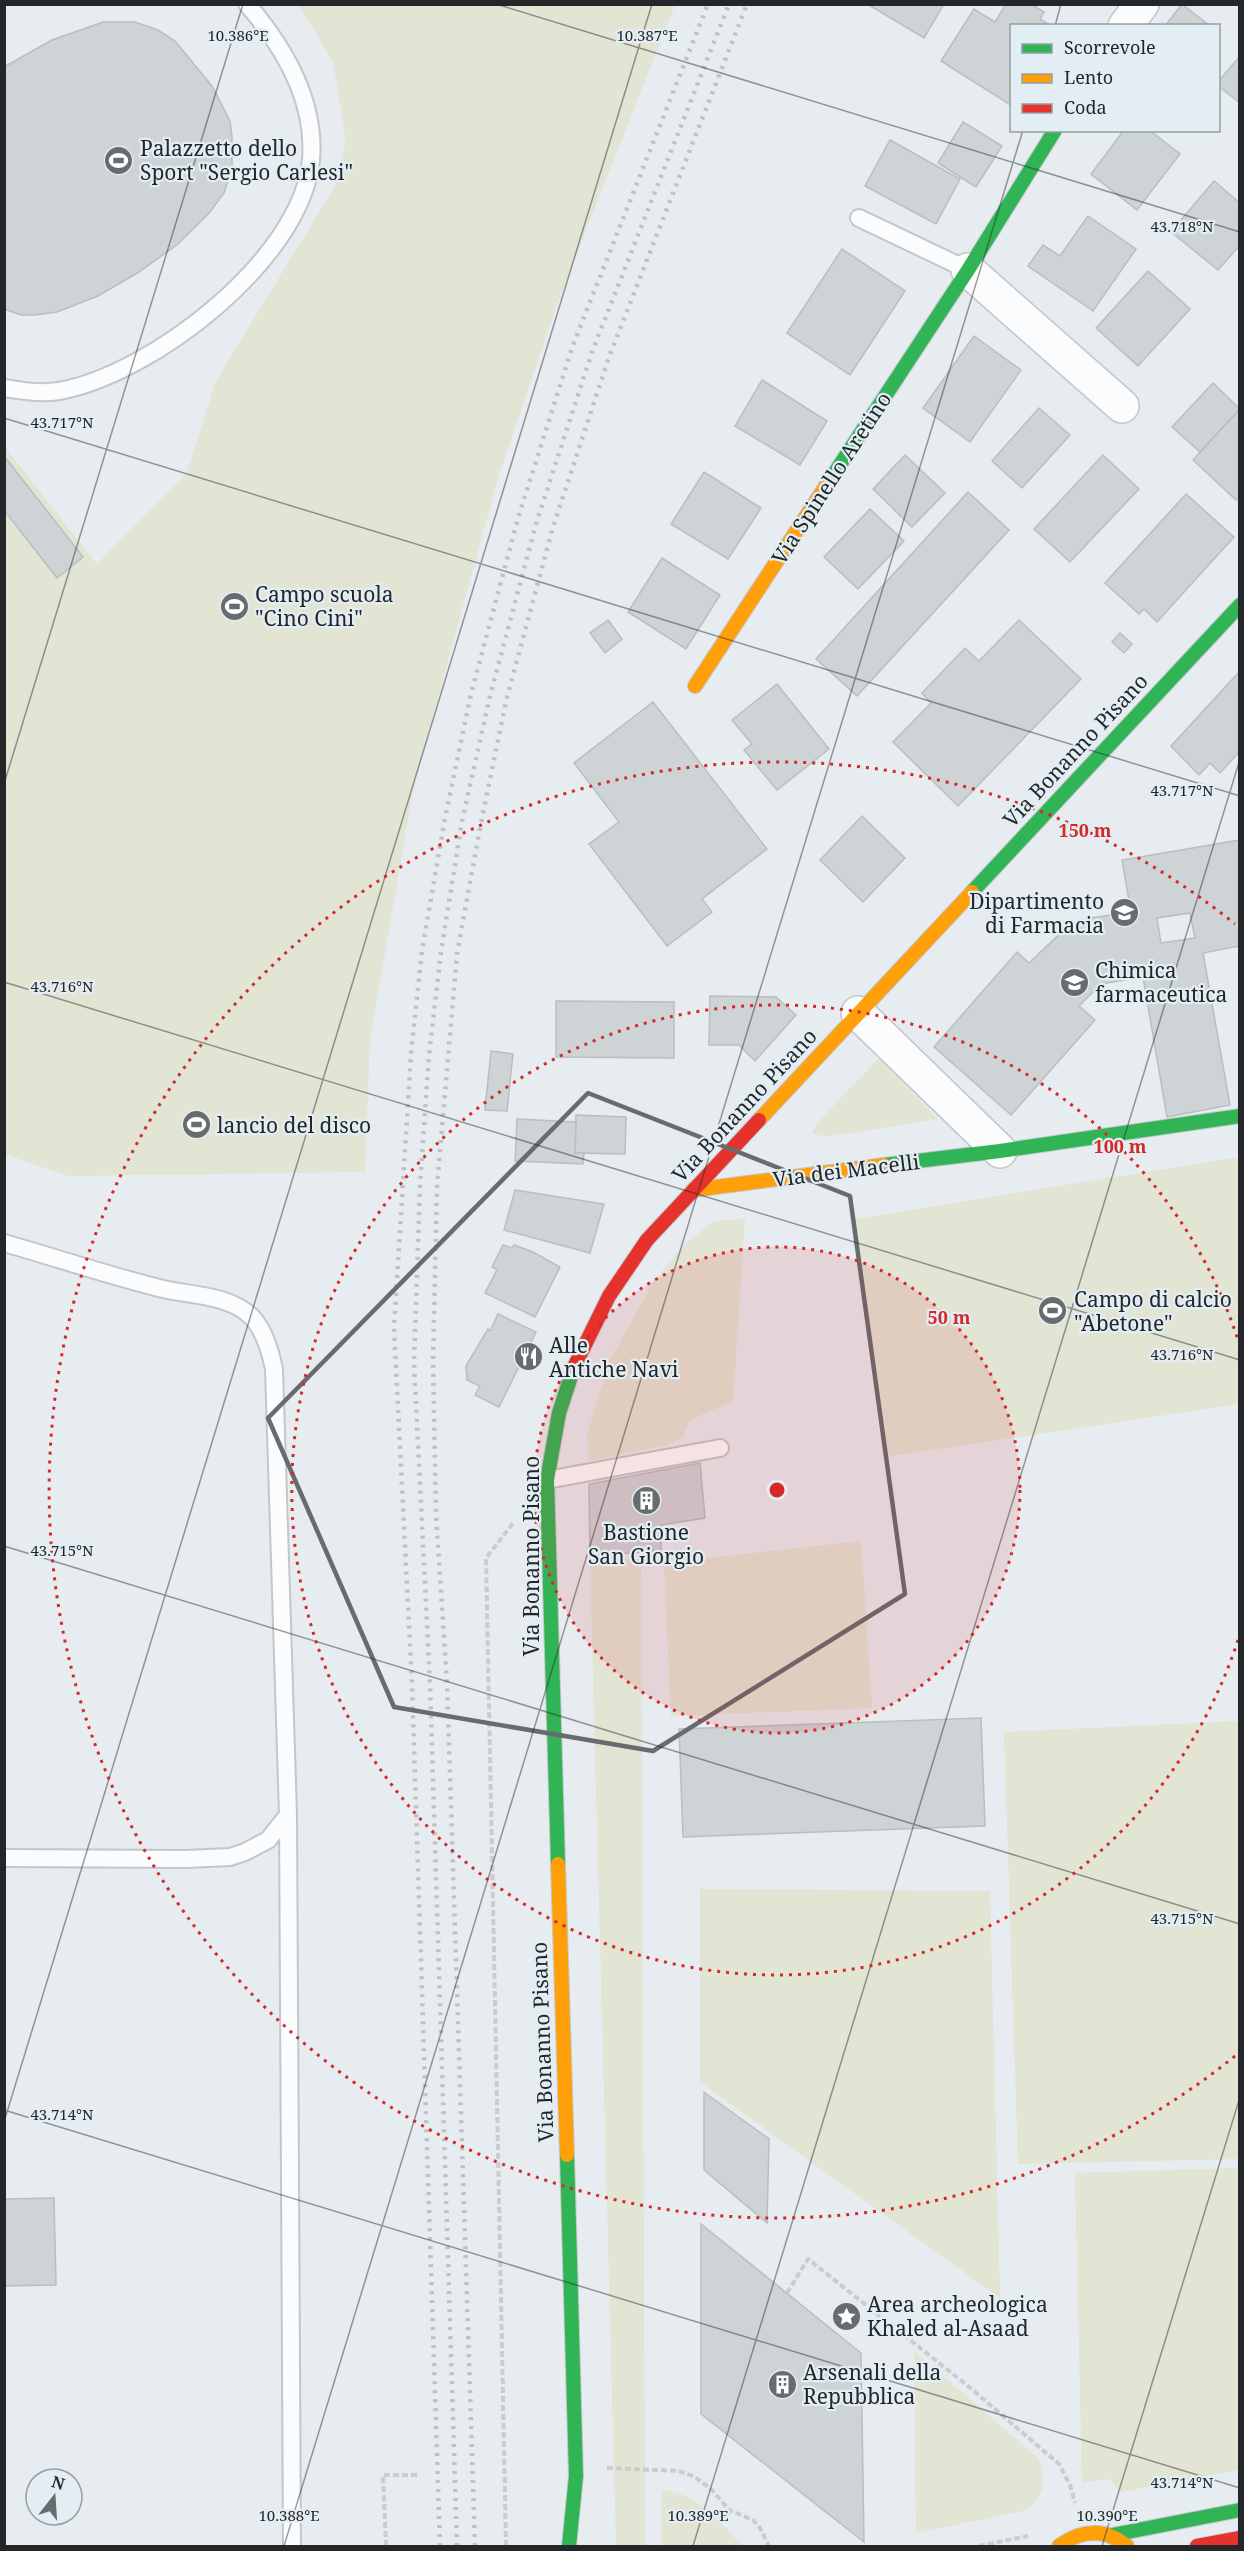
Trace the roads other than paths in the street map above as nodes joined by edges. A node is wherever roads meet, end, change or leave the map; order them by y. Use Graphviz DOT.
graph roads {
  1 [pos="247,4"];
  2 [pos="1142,4"];
  3 [pos="1127,24"];
  4 [pos="1054,132"];
  5 [pos="859,218"];
  6 [pos="968,270"];
  7 [pos="4,388"];
  8 [pos="1122,406"];
  9 [pos="1239,605"];
  10 [pos="695,686"];
  11 [pos="858,1013"];
  12 [pos="1239,1116"];
  13 [pos="1000,1151"];
  14 [pos="693,1191"];
  15 [pos="4,1243"];
  16 [pos="720,1448"];
  17 [pos="547,1480"];
  18 [pos="288,1815"];
  19 [pos="4,1858"];
  20 [pos="576,2476"];
  21 [pos="1239,2510"];
  22 [pos="586,2523"];
  23 [pos="1112,2535"];
  24 [pos="1239,2538"];
  25 [pos="1060,2545"];
  26 [pos="292,2547"];
  27 [pos="568,2547"];
  28 [pos="1127,2547"];
  29 [pos="1197,2547"];
  1 -- 7 [label="lane"];
  2 -- 3 [label="street"];
  4 -- 6 [label="main road, Via Spinello Aretino"];
  5 -- 6 [label="lane"];
  6 -- 8 [label="street"];
  6 -- 10 [label="main road, Via Spinello Aretino"];
  9 -- 11 [label="main road, Via Bonanno Pisano"];
  11 -- 13 [label="street"];
  11 -- 14 [label="main road, Via Bonanno Pisano"];
  12 -- 13 [label="main road, Via dei Macelli"];
  13 -- 14 [label="main road, Via dei Macelli"];
  14 -- 17 [label="main road, Via Bonanno Pisano"];
  15 -- 18 [label="lane"];
  16 -- 17 [label="lane"];
  17 -- 20 [label="main road, Via Bonanno Pisano"];
  18 -- 19 [label="lane"];
  18 -- 26 [label="lane"];
  20 -- 22 [label="main road"];
  20 -- 27 [label="main road, Via Bonanno Pisano"];
  21 -- 23 [label="main road"];
  23 -- 25 [label="main road"];
  23 -- 28 [label="main road"];
  24 -- 29 [label="main road"];
}
